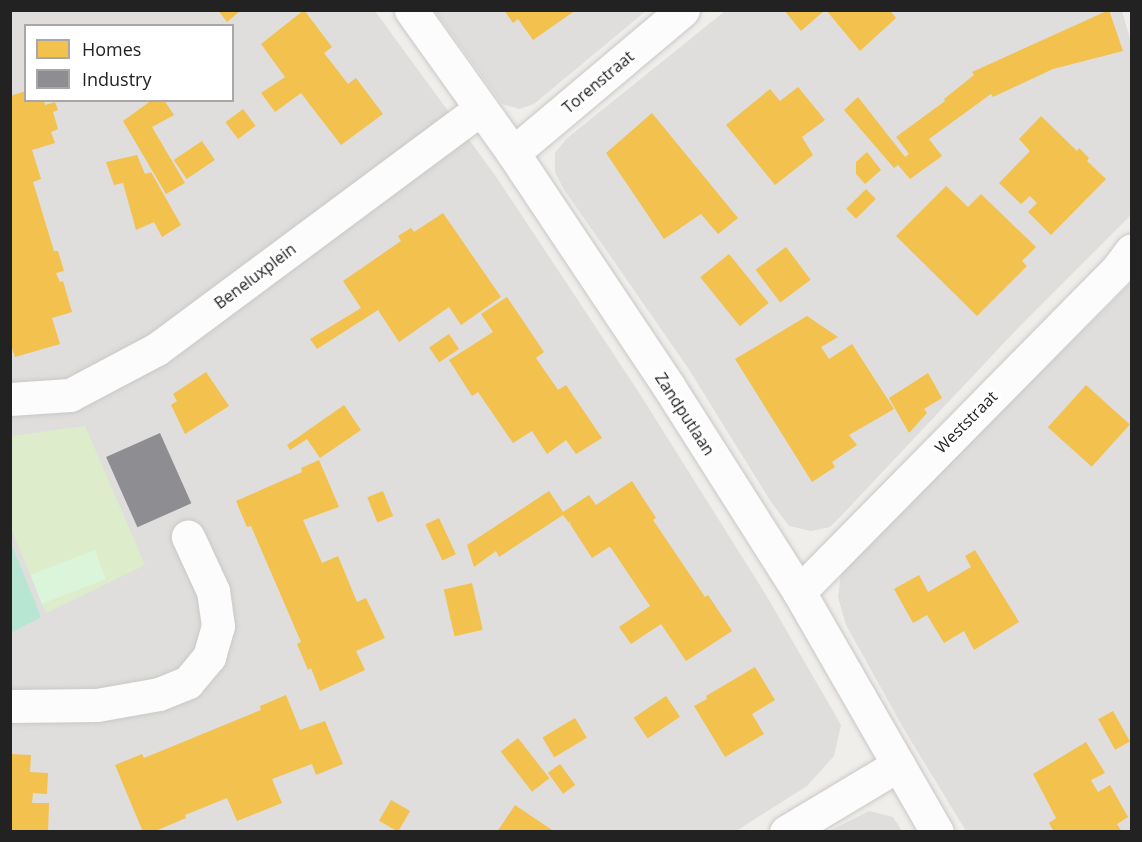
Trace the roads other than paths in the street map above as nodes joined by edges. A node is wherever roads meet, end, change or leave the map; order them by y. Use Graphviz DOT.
graph roads {
  1 [pos="411,10"];
  2 [pos="683,10"];
  3 [pos="480,109"];
  4 [pos="513,153"];
  5 [pos="1131,250"];
  6 [pos="10,399"];
  7 [pos="188,537"];
  8 [pos="799,592"];
  9 [pos="10,706"];
  10 [pos="898,765"];
  11 [pos="786,831"];
  12 [pos="937,831"];
  1 -- 3 [label="street, Zandputlaan"];
  2 -- 4 [label="street, Torenstraat"];
  3 -- 4 [label="street, Zandputlaan"];
  3 -- 6 [label="street, Beneluxplein"];
  4 -- 8 [label="street, Zandputlaan"];
  5 -- 8 [label="street, Weststraat"];
  7 -- 9 [label="street"];
  8 -- 10 [label="street, Zandputlaan"];
  10 -- 11 [label="street"];
  10 -- 12 [label="street, Zandputlaan"];
}
